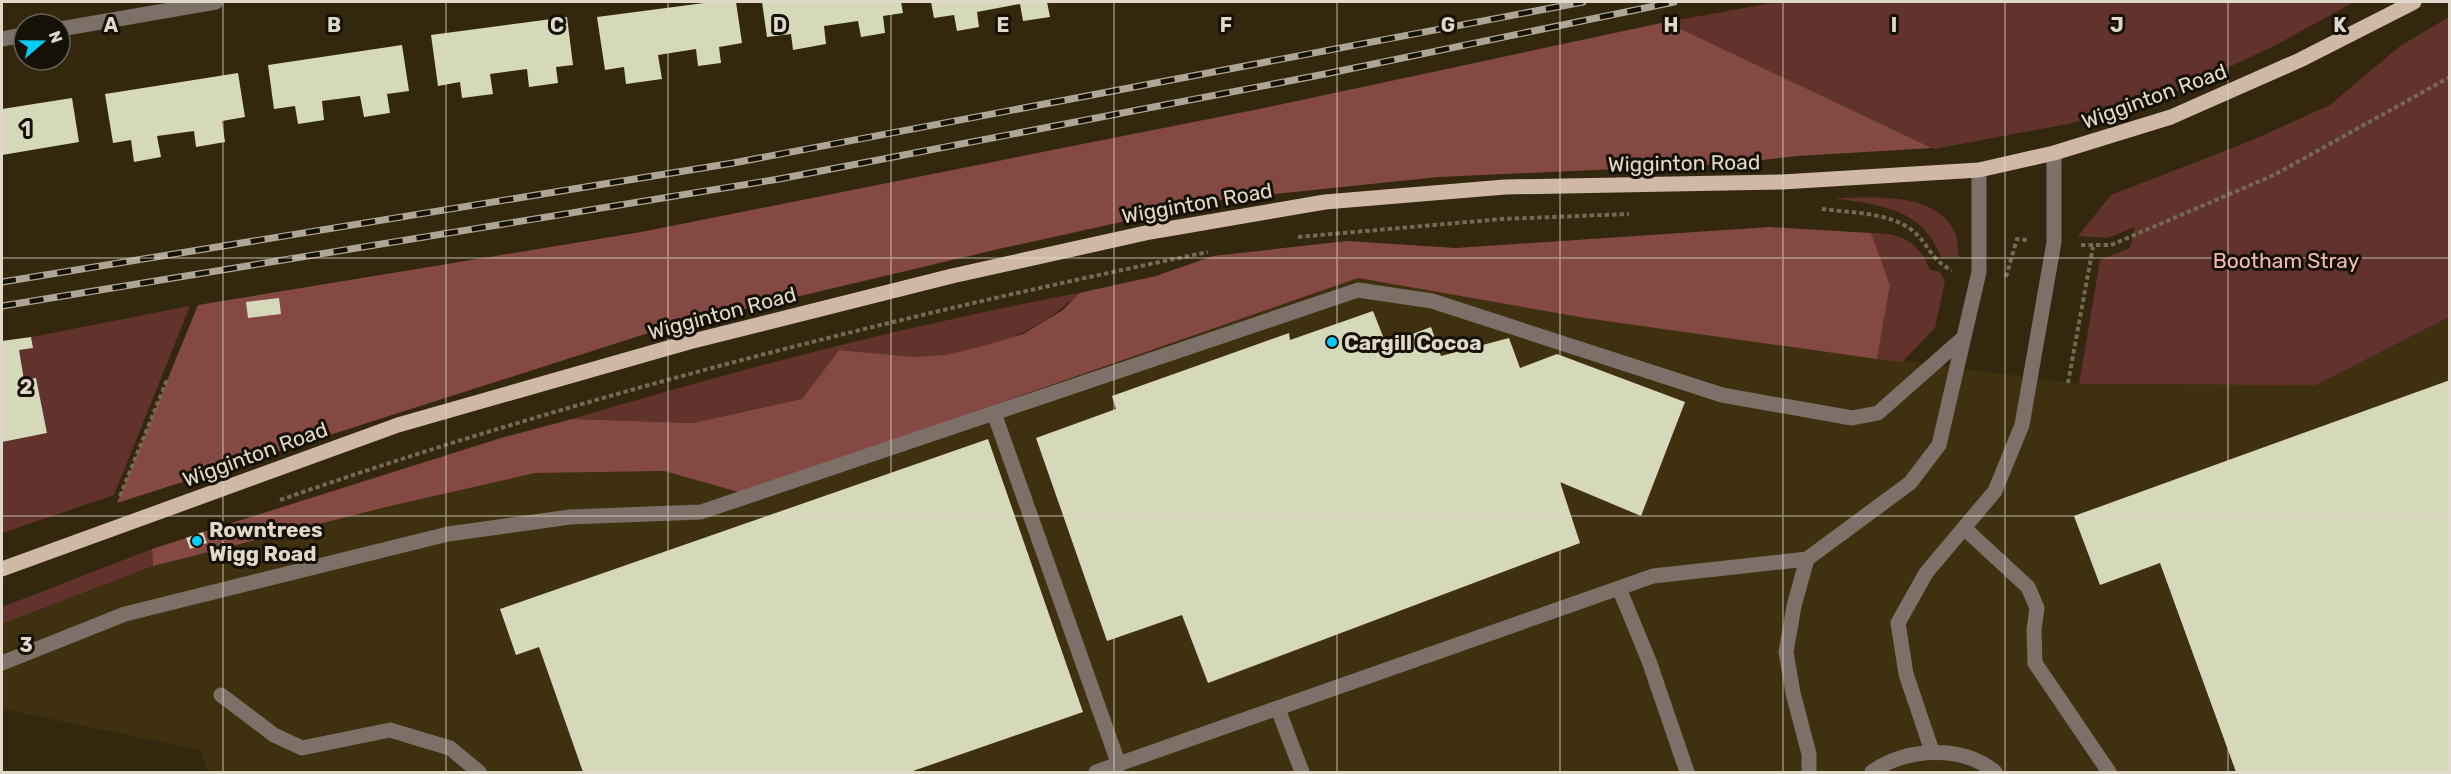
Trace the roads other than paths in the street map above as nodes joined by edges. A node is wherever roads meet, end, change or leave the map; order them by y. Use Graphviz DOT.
graph roads {
  1 [pos="216,2"];
  2 [pos="2414,2"];
  3 [pos="72,27"];
  4 [pos="2054,153"];
  5 [pos="1979,170"];
  6 [pos="1963,338"];
  7 [pos="994,413"];
  8 [pos="1964,528"];
  9 [pos="1807,559"];
  10 [pos="2,569"];
  11 [pos="1620,588"];
  12 [pos="2,663"];
  13 [pos="221,695"];
  14 [pos="1278,709"];
  15 [pos="1932,751"];
  16 [pos="1119,765"];
  17 [pos="479,772"];
  18 [pos="1096,772"];
  19 [pos="1302,772"];
  20 [pos="1688,772"];
  21 [pos="1809,772"];
  22 [pos="1872,772"];
  23 [pos="1995,772"];
  24 [pos="2109,772"];
  1 -- 3 [label="street"];
  2 -- 4 [label="main road, Wigginton Road"];
  4 -- 5 [label="main road, Wigginton Road"];
  4 -- 8 [label="street"];
  5 -- 6 [label="street"];
  5 -- 10 [label="main road, Wigginton Road"];
  6 -- 7 [label="street"];
  6 -- 9 [label="street"];
  7 -- 12 [label="street"];
  7 -- 16 [label="street"];
  8 -- 15 [label="street"];
  8 -- 24 [label="street"];
  9 -- 11 [label="street"];
  9 -- 21 [label="street"];
  11 -- 14 [label="street"];
  11 -- 20 [label="street"];
  13 -- 17 [label="street"];
  14 -- 16 [label="street"];
  14 -- 19 [label="street"];
  15 -- 22 [label="street"];
  15 -- 23 [label="street"];
  16 -- 18 [label="street"];
}
